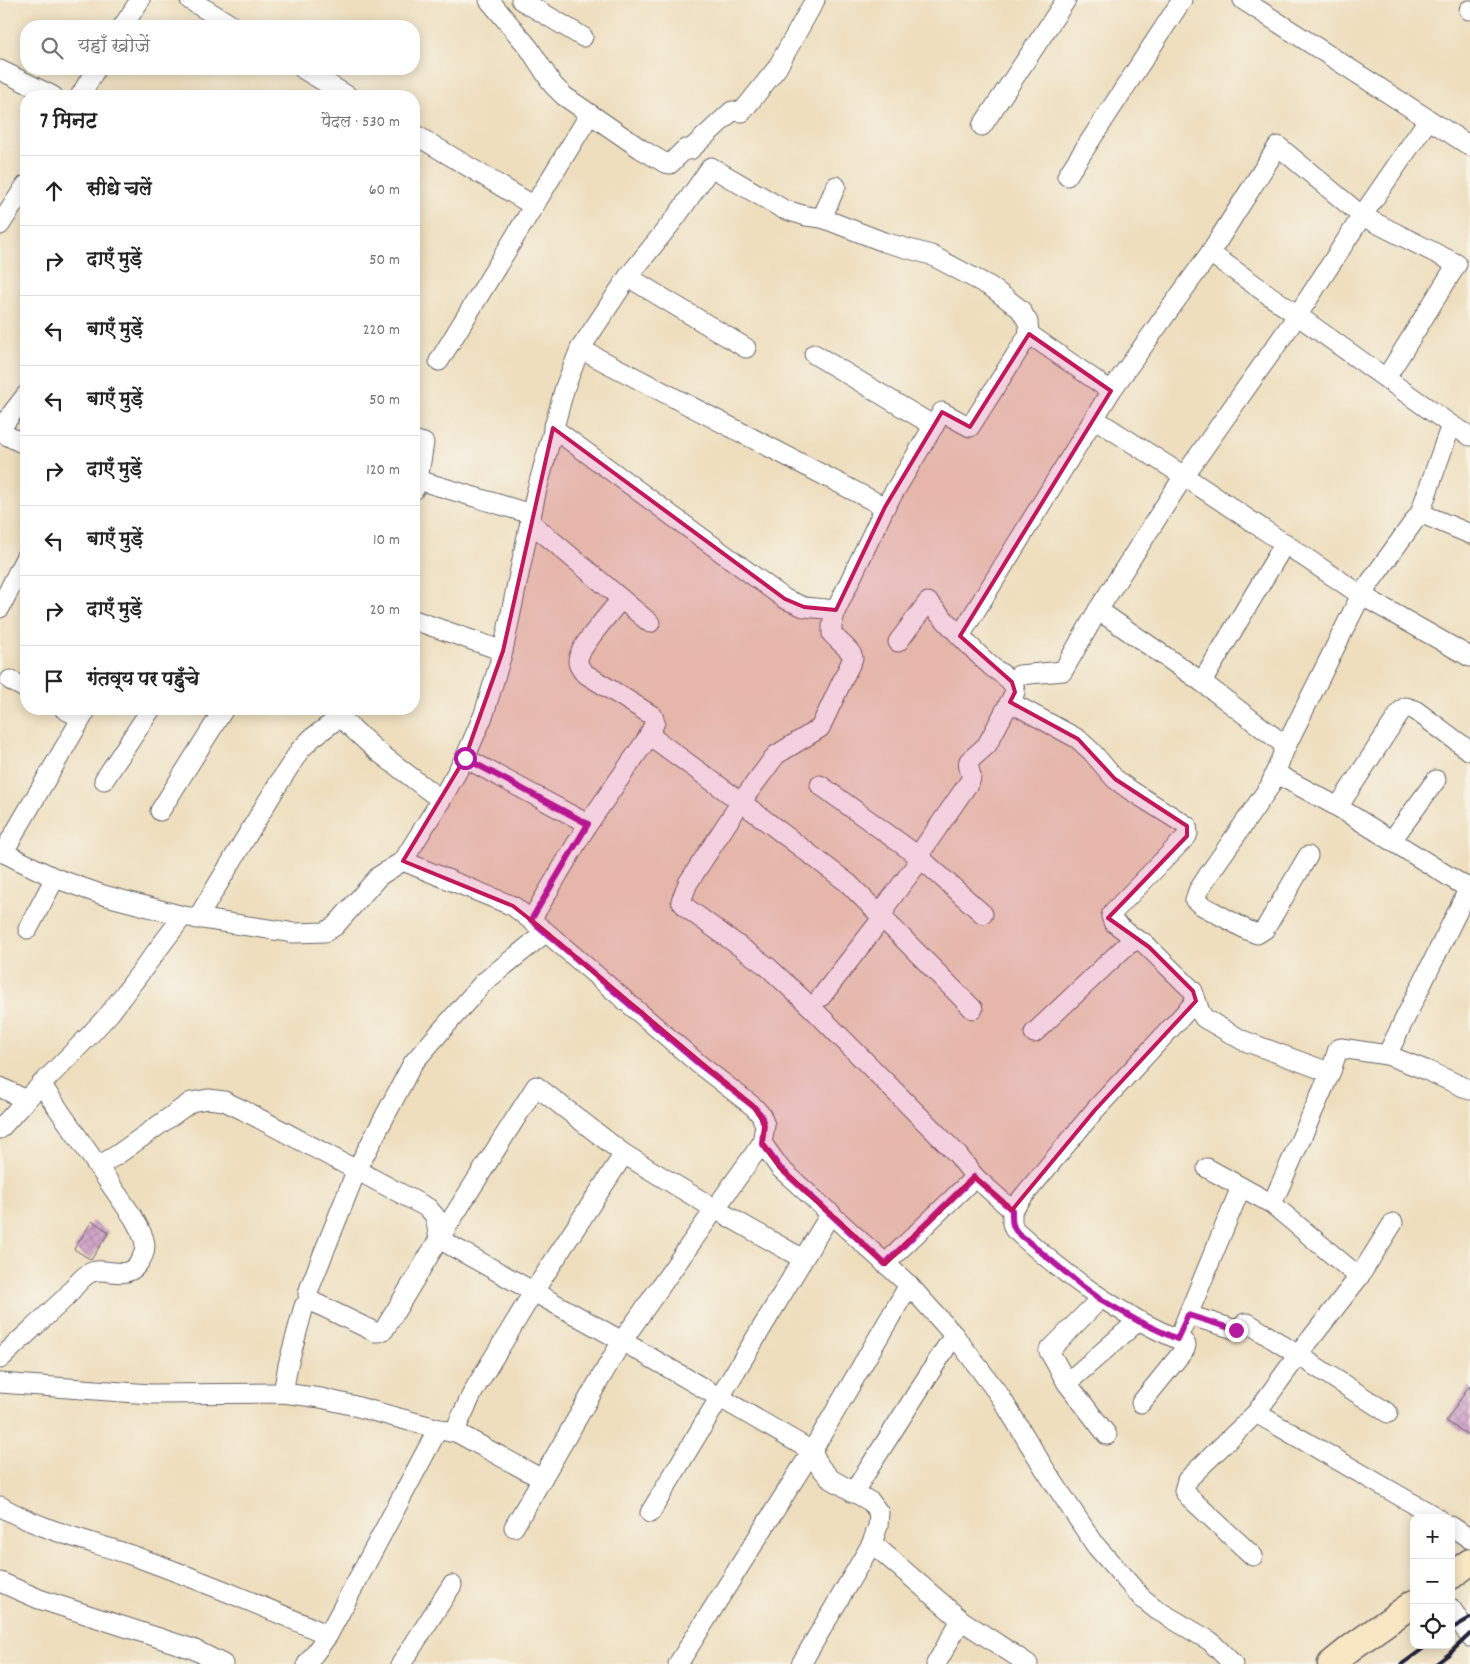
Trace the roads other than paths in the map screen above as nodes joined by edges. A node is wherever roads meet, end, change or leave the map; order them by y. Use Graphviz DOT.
graph roads {
  1 [pos="140,0"];
  2 [pos="190,0"];
  3 [pos="489,0"];
  4 [pos="521,0"];
  5 [pos="815,0"];
  6 [pos="1066,0"];
  7 [pos="1182,0"];
  8 [pos="1243,0"];
  9 [pos="127,20"];
  10 [pos="223,20"];
  11 [pos="584,37"];
  12 [pos="0,70"];
  13 [pos="92,75"];
  14 [pos="312,75"];
  15 [pos="41,90"];
  16 [pos="84,90"];
  17 [pos="338,90"];
  18 [pos="590,114"];
  19 [pos="1428,120"];
  20 [pos="982,126"];
  21 [pos="420,138"];
  22 [pos="1470,146"];
  23 [pos="1067,176"];
  24 [pos="836,186"];
  25 [pos="20,194"];
  26 [pos="534,206"];
  27 [pos="1362,216"];
  28 [pos="822,218"];
  29 [pos="0,225"];
  30 [pos="1210,253"];
  31 [pos="628,277"];
  32 [pos="1297,316"];
  33 [pos="1030,334"];
  34 [pos="746,348"];
  35 [pos="580,349"];
  36 [pos="814,354"];
  37 [pos="439,361"];
  38 [pos="1386,378"];
  39 [pos="1111,391"];
  40 [pos="20,403"];
  41 [pos="1095,419"];
  42 [pos="1451,425"];
  43 [pos="934,426"];
  44 [pos="553,428"];
  45 [pos="0,430"];
  46 [pos="1470,436"];
  47 [pos="20,441"];
  48 [pos="420,442"];
  49 [pos="420,464"];
  50 [pos="1184,476"];
  51 [pos="420,486"];
  52 [pos="885,507"];
  53 [pos="1420,513"];
  54 [pos="531,518"];
  55 [pos="1470,534"];
  56 [pos="1285,543"];
  57 [pos="20,568"];
  58 [pos="1361,595"];
  59 [pos="621,599"];
  60 [pos="0,608"];
  61 [pos="836,610"];
  62 [pos="1098,610"];
  63 [pos="420,622"];
  64 [pos="650,623"];
  65 [pos="960,636"];
  66 [pos="898,642"];
  67 [pos="503,652"];
  68 [pos="1470,657"];
  69 [pos="1018,675"];
  70 [pos="1202,682"];
  71 [pos="1010,702"];
  72 [pos="83,715"];
  73 [pos="147,715"];
  74 [pos="220,715"];
  75 [pos="333,715"];
  76 [pos="337,715"];
  77 [pos="649,734"];
  78 [pos="1286,746"];
  79 [pos="1470,751"];
  80 [pos="465,758"];
  81 [pos="1275,773"];
  82 [pos="104,780"];
  83 [pos="1436,780"];
  84 [pos="820,785"];
  85 [pos="441,800"];
  86 [pos="741,802"];
  87 [pos="1338,807"];
  88 [pos="160,811"];
  89 [pos="588,824"];
  90 [pos="1392,840"];
  91 [pos="2,852"];
  92 [pos="918,856"];
  93 [pos="1308,856"];
  94 [pos="403,861"];
  95 [pos="55,878"];
  96 [pos="1469,888"];
  97 [pos="983,914"];
  98 [pos="883,917"];
  99 [pos="190,918"];
  100 [pos="531,920"];
  101 [pos="28,929"];
  102 [pos="546,932"];
  103 [pos="1137,940"];
  104 [pos="820,997"];
  105 [pos="1196,1001"];
  106 [pos="973,1008"];
  107 [pos="1034,1034"];
  108 [pos="1387,1055"];
  109 [pos="1331,1071"];
  110 [pos="41,1084"];
  111 [pos="0,1087"];
  112 [pos="1470,1090"];
  113 [pos="26,1100"];
  114 [pos="0,1129"];
  115 [pos="762,1143"];
  116 [pos="624,1154"];
  117 [pos="98,1166"];
  118 [pos="1208,1168"];
  119 [pos="357,1169"];
  120 [pos="974,1177"];
  121 [pos="1241,1187"];
  122 [pos="1272,1204"];
  123 [pos="715,1208"];
  124 [pos="1012,1210"];
  125 [pos="831,1213"];
  126 [pos="1392,1222"];
  127 [pos="439,1239"];
  128 [pos="803,1260"];
  129 [pos="885,1264"];
  130 [pos="1359,1278"];
  131 [pos="909,1285"];
  132 [pos="534,1291"];
  133 [pos="1100,1299"];
  134 [pos="304,1306"];
  135 [pos="1188,1315"];
  136 [pos="1138,1321"];
  137 [pos="954,1335"];
  138 [pos="1177,1339"];
  139 [pos="622,1341"];
  140 [pos="1298,1355"];
  141 [pos="0,1359"];
  142 [pos="0,1383"];
  143 [pos="1067,1383"];
  144 [pos="283,1393"];
  145 [pos="719,1397"];
  146 [pos="1141,1403"];
  147 [pos="1388,1412"];
  148 [pos="1256,1413"];
  149 [pos="446,1430"];
  150 [pos="1107,1435"];
  151 [pos="812,1451"];
  152 [pos="542,1479"];
  153 [pos="853,1493"];
  154 [pos="0,1506"];
  155 [pos="650,1513"];
  156 [pos="1431,1514"];
  157 [pos="514,1528"];
  158 [pos="1455,1529"];
  159 [pos="1470,1539"];
  160 [pos="872,1543"];
  161 [pos="1253,1556"];
  162 [pos="1470,1562"];
  163 [pos="1455,1573"];
  164 [pos="0,1582"];
  165 [pos="452,1585"];
  166 [pos="1411,1604"];
  167 [pos="1455,1614"];
  168 [pos="961,1620"];
  169 [pos="328,1635"];
  170 [pos="1470,1637"];
  171 [pos="223,1664"];
  172 [pos="307,1664"];
  173 [pos="401,1664"];
  174 [pos="678,1664"];
  175 [pos="801,1664"];
  176 [pos="936,1664"];
  177 [pos="1028,1664"];
  178 [pos="1233,1664"];
  179 [pos="1331,1664"];
  1 -- 9 [label="street"];
  2 -- 10 [label="street"];
  3 -- 18 [label="street"];
  4 -- 11 [label="street"];
  5 -- 18 [label="street"];
  6 -- 20 [label="street"];
  7 -- 23 [label="street"];
  8 -- 19 [label="street"];
  12 -- 15 [label="street"];
  13 -- 16 [label="street"];
  14 -- 17 [label="street"];
  18 -- 26 [label="street"];
  19 -- 22 [label="street"];
  19 -- 27 [label="street"];
  21 -- 26 [label="street"];
  24 -- 28 [label="street"];
  25 -- 29 [label="street"];
  26 -- 37 [label="street"];
  27 -- 30 [label="street"];
  27 -- 32 [label="street"];
  27 -- 38 [label="street"];
  28 -- 31 [label="street"];
  28 -- 33 [label="street"];
  30 -- 32 [label="street"];
  30 -- 39 [label="street"];
  31 -- 34 [label="street"];
  31 -- 35 [label="street"];
  32 -- 38 [label="street"];
  32 -- 50 [label="street"];
  33 -- 39 [label="street"];
  33 -- 43 [label="street"];
  35 -- 44 [label="street"];
  35 -- 52 [label="street"];
  36 -- 43 [label="street"];
  38 -- 42 [label="street"];
  39 -- 41 [label="street"];
  40 -- 45 [label="street"];
  41 -- 50 [label="street"];
  41 -- 65 [label="street"];
  42 -- 46 [label="street"];
  42 -- 53 [label="street"];
  43 -- 52 [label="street"];
  44 -- 54 [label="street"];
  44 -- 61 [label="street"];
  45 -- 47 [label="street"];
  48 -- 49 [label="street"];
  50 -- 56 [label="street"];
  50 -- 62 [label="street"];
  51 -- 54 [label="street"];
  52 -- 61 [label="street"];
  53 -- 55 [label="street"];
  53 -- 58 [label="street"];
  54 -- 59 [label="street"];
  54 -- 67 [label="street"];
  56 -- 58 [label="street"];
  56 -- 70 [label="street"];
  57 -- 60 [label="street"];
  58 -- 68 [label="street"];
  58 -- 78 [label="street"];
  59 -- 64 [label="street"];
  59 -- 77 [label="street"];
  61 -- 86 [label="street"];
  62 -- 69 [label="street"];
  62 -- 70 [label="street"];
  63 -- 67 [label="street"];
  65 -- 66 [label="street"];
  65 -- 71 [label="street"];
  67 -- 80 [label="street"];
  70 -- 78 [label="street"];
  71 -- 92 [label="street"];
  71 -- 103 [label="street"];
  72 -- 91 [label="street"];
  73 -- 82 [label="street"];
  74 -- 88 [label="street"];
  75 -- 99 [label="street"];
  76 -- 85 [label="street"];
  77 -- 86 [label="street"];
  77 -- 89 [label="street"];
  78 -- 81 [label="street"];
  79 -- 87 [label="street"];
  80 -- 85 [label="street"];
  80 -- 89 [label="street"];
  81 -- 87 [label="street"];
  81 -- 93 [label="street"];
  83 -- 90 [label="street"];
  84 -- 92 [label="street"];
  85 -- 94 [label="street"];
  86 -- 98 [label="street"];
  86 -- 120 [label="street"];
  87 -- 90 [label="street"];
  89 -- 100 [label="street"];
  90 -- 96 [label="street"];
  91 -- 95 [label="street"];
  92 -- 97 [label="street"];
  92 -- 98 [label="street"];
  94 -- 99 [label="street"];
  94 -- 100 [label="street"];
  95 -- 99 [label="street"];
  95 -- 101 [label="street"];
  96 -- 108 [label="street"];
  98 -- 104 [label="street"];
  98 -- 106 [label="street"];
  99 -- 110 [label="street"];
  100 -- 102 [label="street"];
  102 -- 115 [label="street"];
  102 -- 119 [label="street"];
  103 -- 105 [label="street"];
  103 -- 107 [label="street"];
  105 -- 109 [label="street"];
  105 -- 124 [label="street"];
  108 -- 109 [label="street"];
  108 -- 112 [label="street"];
  109 -- 122 [label="street"];
  110 -- 113 [label="street"];
  110 -- 117 [label="street"];
  111 -- 113 [label="street"];
  113 -- 114 [label="street"];
  115 -- 123 [label="street"];
  115 -- 125 [label="street"];
  116 -- 123 [label="street"];
  116 -- 127 [label="street"];
  116 -- 132 [label="street"];
  117 -- 119 [label="street"];
  117 -- 141 [label="street"];
  118 -- 121 [label="street"];
  119 -- 127 [label="street"];
  119 -- 127 [label="street"];
  120 -- 124 [label="street"];
  120 -- 129 [label="street"];
  121 -- 122 [label="street"];
  121 -- 135 [label="street"];
  122 -- 130 [label="street"];
  123 -- 128 [label="street"];
  123 -- 139 [label="street"];
  124 -- 133 [label="street"];
  125 -- 128 [label="street"];
  125 -- 129 [label="street"];
  126 -- 130 [label="street"];
  127 -- 132 [label="street"];
  128 -- 145 [label="street"];
  129 -- 131 [label="street"];
  130 -- 140 [label="street"];
  131 -- 137 [label="street"];
  131 -- 151 [label="street"];
  132 -- 139 [label="street"];
  132 -- 149 [label="street"];
  133 -- 136 [label="street"];
  133 -- 143 [label="street"];
  134 -- 144 [label="street"];
  135 -- 138 [label="street"];
  135 -- 140 [label="street"];
  136 -- 138 [label="street"];
  136 -- 143 [label="street"];
  137 -- 153 [label="street"];
  137 -- 178 [label="street"];
  138 -- 146 [label="street"];
  139 -- 145 [label="street"];
  139 -- 152 [label="street"];
  140 -- 147 [label="street"];
  140 -- 148 [label="street"];
  142 -- 144 [label="street"];
  143 -- 150 [label="street"];
  144 -- 149 [label="street"];
  145 -- 151 [label="street"];
  145 -- 155 [label="street"];
  148 -- 156 [label="street"];
  148 -- 161 [label="street"];
  149 -- 152 [label="street"];
  149 -- 169 [label="street"];
  151 -- 153 [label="street"];
  151 -- 174 [label="street"];
  152 -- 157 [label="street"];
  153 -- 160 [label="street"];
  154 -- 169 [label="street"];
  158 -- 159 [label="street"];
  160 -- 168 [label="street"];
  160 -- 175 [label="street"];
  162 -- 163 [label="street"];
  164 -- 171 [label="street"];
  165 -- 173 [label="street"];
  166 -- 179 [label="street"];
  167 -- 170 [label="street"];
  168 -- 176 [label="street"];
  168 -- 177 [label="street"];
  169 -- 172 [label="street"];
}
